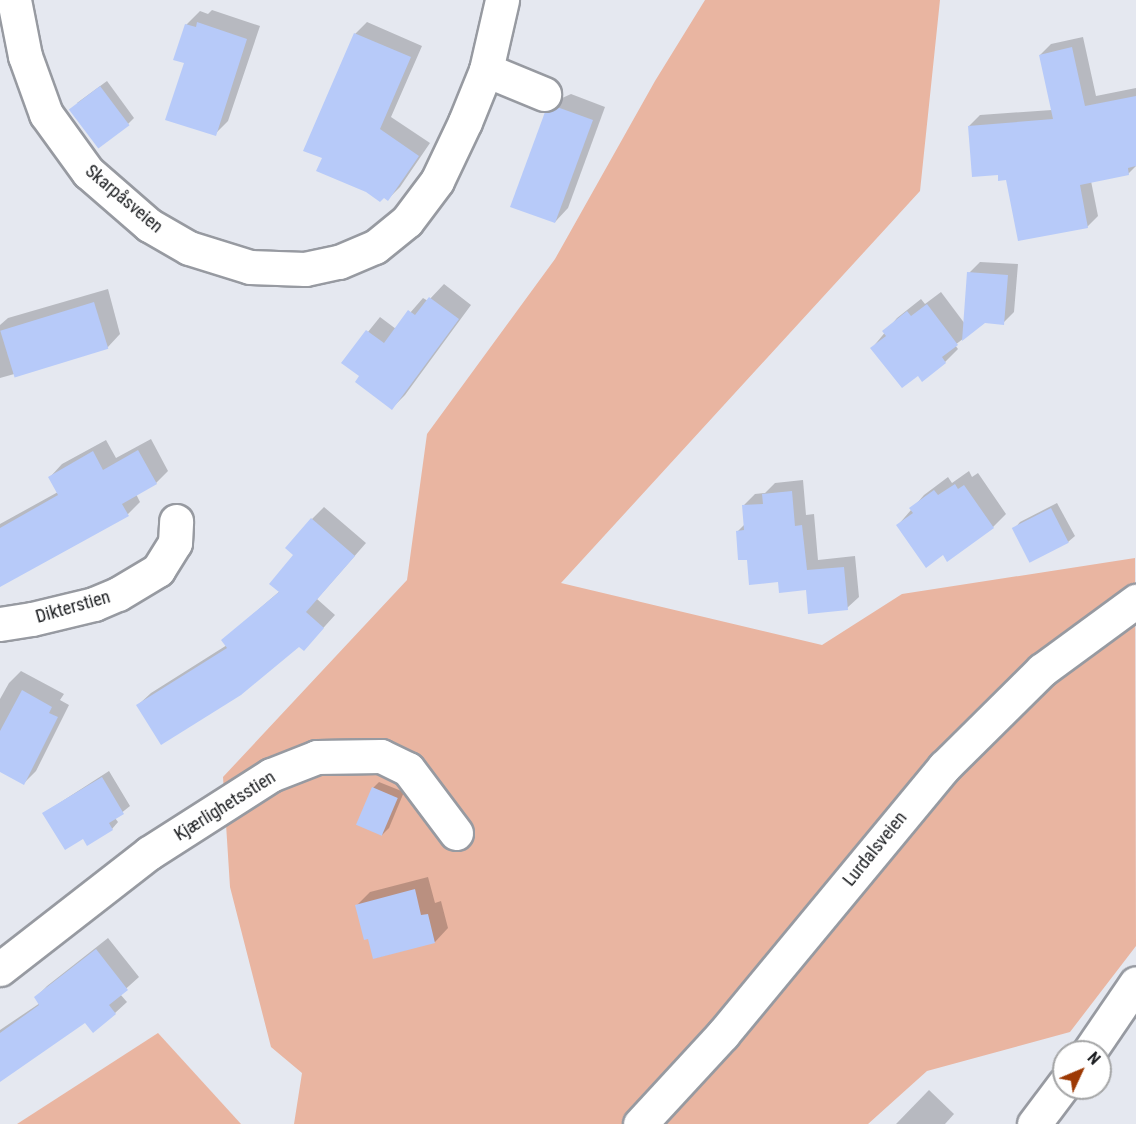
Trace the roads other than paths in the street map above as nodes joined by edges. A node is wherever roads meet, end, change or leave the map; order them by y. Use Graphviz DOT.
graph roads {
  1 [pos="14,0"];
  2 [pos="502,0"];
  3 [pos="486,70"];
  4 [pos="544,94"];
  5 [pos="176,521"];
  6 [pos="1133,609"];
  7 [pos="0,624"];
  8 [pos="456,833"];
  9 [pos="0,969"];
  10 [pos="1136,983"];
  11 [pos="1097,1040"];
  12 [pos="1052,1100"];
  13 [pos="640,1124"];
  14 [pos="1034,1124"];
  1 -- 3 [label="street, Skarpåsveien"];
  2 -- 3 [label="street, Skarpåsveien"];
  3 -- 4 [label="street"];
  5 -- 7 [label="street, Dikterstien"];
  6 -- 13 [label="street, Lurdalsveien"];
  8 -- 9 [label="street, Kjærlighetsstien"];
  10 -- 11 [label="street"];
  12 -- 14 [label="street"];
}
